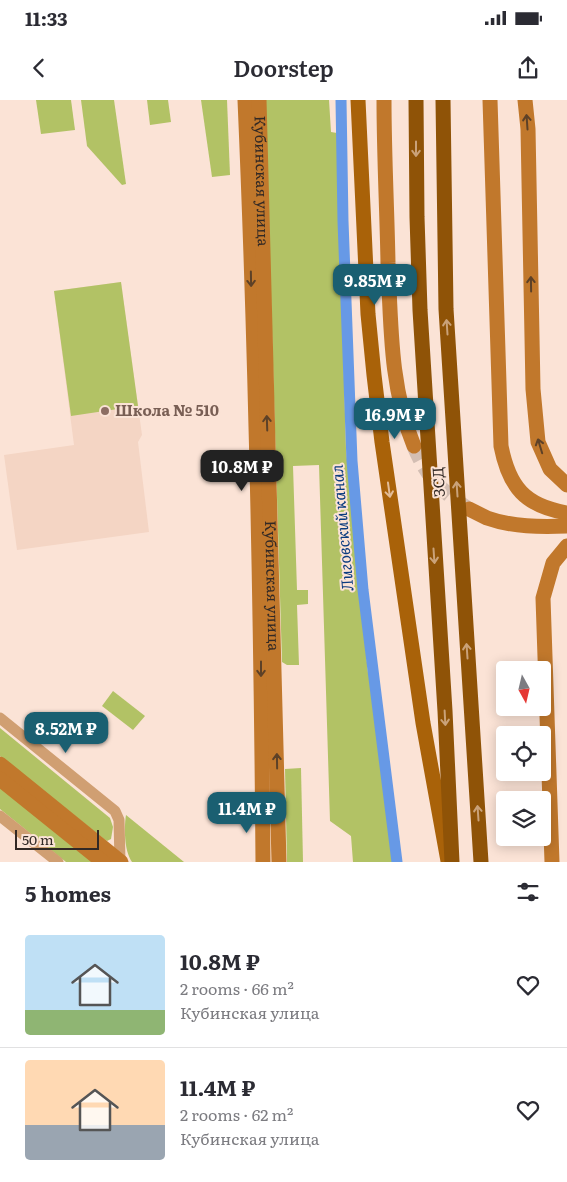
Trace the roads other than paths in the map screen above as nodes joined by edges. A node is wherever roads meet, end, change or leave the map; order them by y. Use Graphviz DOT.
graph roads {
  1 [pos="244,100"];
  2 [pos="258,100"];
  3 [pos="384,100"];
  4 [pos="416,100"];
  5 [pos="443,100"];
  6 [pos="490,100"];
  7 [pos="525,100"];
  8 [pos="358,102"];
  9 [pos="414,446"];
  10 [pos="567,485"];
  11 [pos="469,509"];
  12 [pos="567,513"];
  13 [pos="567,526"];
  14 [pos="567,546"];
  15 [pos="0,718"];
  16 [pos="0,764"];
  17 [pos="0,779"];
  18 [pos="0,816"];
  19 [pos="120,861"];
  20 [pos="58,862"];
  21 [pos="103,862"];
  22 [pos="263,862"];
  23 [pos="279,862"];
  24 [pos="448,862"];
  25 [pos="452,862"];
  26 [pos="481,862"];
  27 [pos="552,862"];
  1 -- 22 [label="main road, Кубинская улица, one-way"];
  23 -- 2 [label="main road, Кубинская улица, one-way"];
  3 -- 9 [label="main road"];
  4 -- 25 [label="highway, ЗСД, one-way, bridge"];
  26 -- 5 [label="highway, ЗСД, one-way, bridge"];
  6 -- 12 [label="main road"];
  10 -- 7 [label="main road, one-way"];
  8 -- 24 [label="main road, one-way"];
  11 -- 13 [label="main road"];
  14 -- 27 [label="main road"];
  15 -- 19 [label="street"];
  16 -- 19 [label="main road"];
  17 -- 21 [label="main road"];
  18 -- 20 [label="street"];
}
